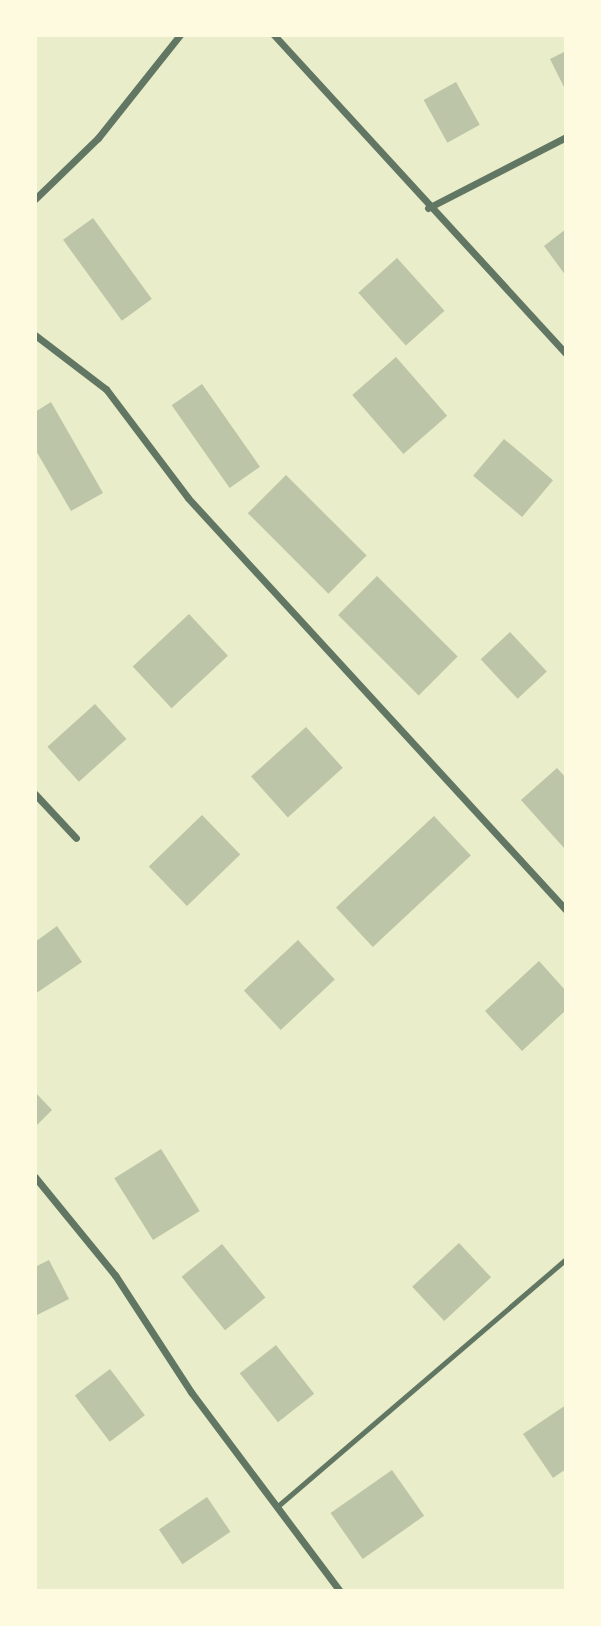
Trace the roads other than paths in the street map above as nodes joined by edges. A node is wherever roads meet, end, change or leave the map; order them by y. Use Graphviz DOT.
graph roads {
  1 [pos="180,35"];
  2 [pos="274,35"];
  3 [pos="566,137"];
  4 [pos="35,199"];
  5 [pos="428,208"];
  6 [pos="35,335"];
  7 [pos="566,354"];
  8 [pos="35,794"];
  9 [pos="76,838"];
  10 [pos="566,910"];
  11 [pos="35,1177"];
  12 [pos="566,1259"];
  13 [pos="279,1505"];
  14 [pos="340,1591"];
  1 -- 4 [label="street"];
  2 -- 5 [label="street"];
  3 -- 5 [label="street"];
  5 -- 7 [label="street"];
  6 -- 10 [label="street"];
  8 -- 9 [label="street"];
  11 -- 13 [label="street"];
  12 -- 13 [label="lane"];
  13 -- 14 [label="street"];
}
